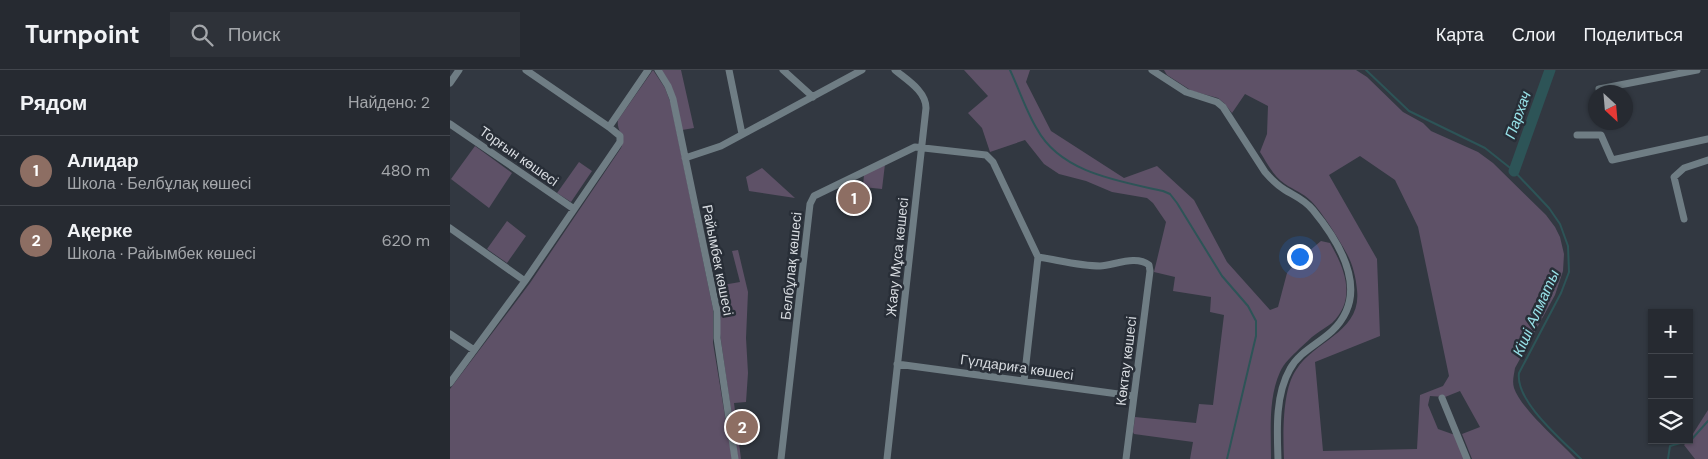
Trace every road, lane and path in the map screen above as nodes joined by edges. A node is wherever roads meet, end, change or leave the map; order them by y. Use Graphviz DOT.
graph roads {
  1 [pos="459,70"];
  2 [pos="526,70"];
  3 [pos="648,70"];
  4 [pos="658,70"];
  5 [pos="729,70"];
  6 [pos="783,70"];
  7 [pos="862,70"];
  8 [pos="895,70"];
  9 [pos="1697,70"];
  10 [pos="1156,71"];
  11 [pos="450,83"];
  12 [pos="1619,85"];
  13 [pos="813,97"];
  14 [pos="450,124"];
  15 [pos="609,127"];
  16 [pos="742,134"];
  17 [pos="1577,135"];
  18 [pos="1708,140"];
  19 [pos="922,147"];
  20 [pos="685,158"];
  21 [pos="1708,160"];
  22 [pos="574,209"];
  23 [pos="1684,219"];
  24 [pos="450,228"];
  25 [pos="1038,257"];
  26 [pos="525,281"];
  27 [pos="450,334"];
  28 [pos="474,350"];
  29 [pos="897,364"];
  30 [pos="1024,381"];
  31 [pos="450,383"];
  32 [pos="1134,396"];
  33 [pos="1442,398"];
  34 [pos="735,459"];
  35 [pos="781,459"];
  36 [pos="887,459"];
  37 [pos="1126,459"];
  38 [pos="1278,459"];
  39 [pos="1467,459"];
  1 -- 11 [label="street"];
  2 -- 15 [label="street"];
  3 -- 15 [label="street"];
  4 -- 20 [label="street, Райымбек көшесі"];
  5 -- 16 [label="street"];
  6 -- 13 [label="street"];
  7 -- 13 [label="street"];
  8 -- 19 [label="street, Жаяу Мұса көшесі"];
  9 -- 12 [label="street"];
  10 -- 38 [label="street"];
  13 -- 16 [label="street"];
  14 -- 22 [label="street, Торғын көшесі"];
  15 -- 22 [label="street"];
  16 -- 20 [label="street"];
  17 -- 18 [label="street"];
  19 -- 25 [label="street"];
  19 -- 29 [label="street, Жаяу Мұса көшесі"];
  19 -- 35 [label="street, Белбұлақ көшесі"];
  20 -- 34 [label="street, Райымбек көшесі"];
  21 -- 23 [label="street"];
  22 -- 26 [label="street"];
  24 -- 26 [label="street"];
  25 -- 30 [label="street"];
  25 -- 32 [label="street, Көктау көшесі"];
  26 -- 28 [label="street"];
  27 -- 28 [label="street"];
  28 -- 31 [label="street"];
  29 -- 30 [label="street, Гүлдариға көшесі"];
  29 -- 36 [label="street, Жаяу Мұса көшесі"];
  30 -- 32 [label="street, Гүлдариға көшесі"];
  32 -- 37 [label="street, Көктау көшесі"];
  33 -- 39 [label="street"];
}
